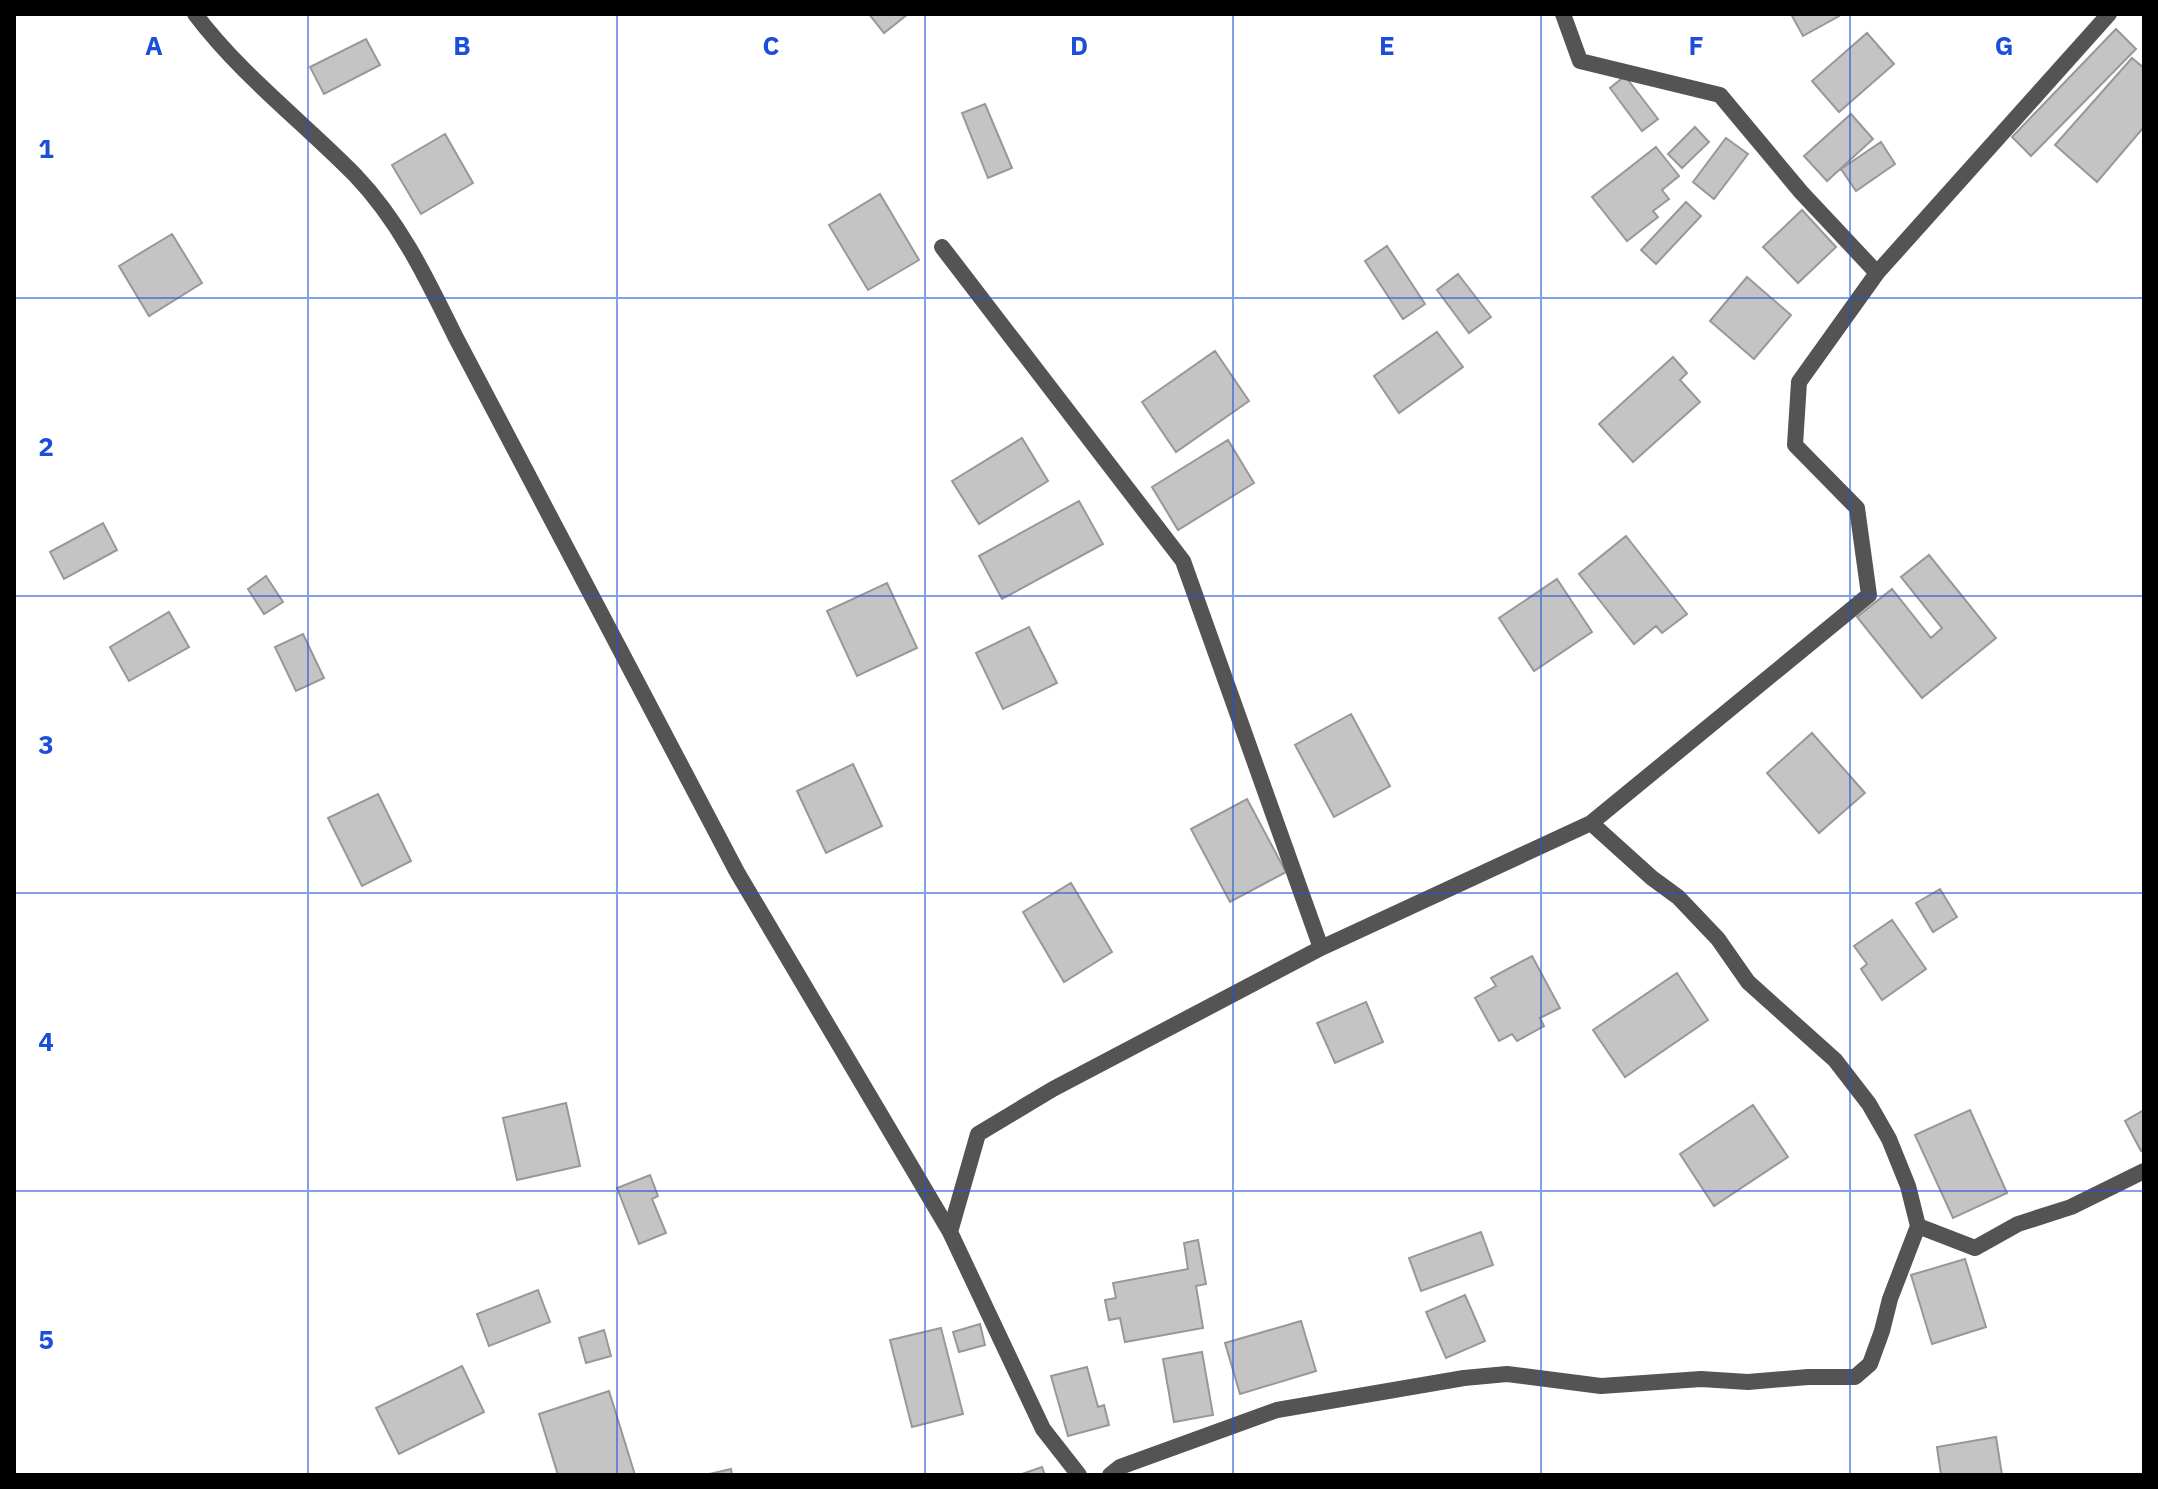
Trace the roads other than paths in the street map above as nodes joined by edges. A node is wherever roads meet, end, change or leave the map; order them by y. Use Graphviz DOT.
graph roads {
  1 [pos="195,14"];
  2 [pos="1563,14"];
  3 [pos="2109,14"];
  4 [pos="942,247"];
  5 [pos="1877,273"];
  6 [pos="1591,823"];
  7 [pos="1321,948"];
  8 [pos="2144,1171"];
  9 [pos="1918,1226"];
  10 [pos="950,1232"];
  11 [pos="1079,1475"];
  12 [pos="1110,1475"];
  1 -- 10 [label="street"];
  2 -- 5 [label="street"];
  3 -- 5 [label="street"];
  4 -- 7 [label="street"];
  5 -- 6 [label="street"];
  6 -- 7 [label="street"];
  6 -- 9 [label="street"];
  7 -- 10 [label="street"];
  8 -- 9 [label="street"];
  9 -- 12 [label="street"];
  10 -- 11 [label="street"];
}
